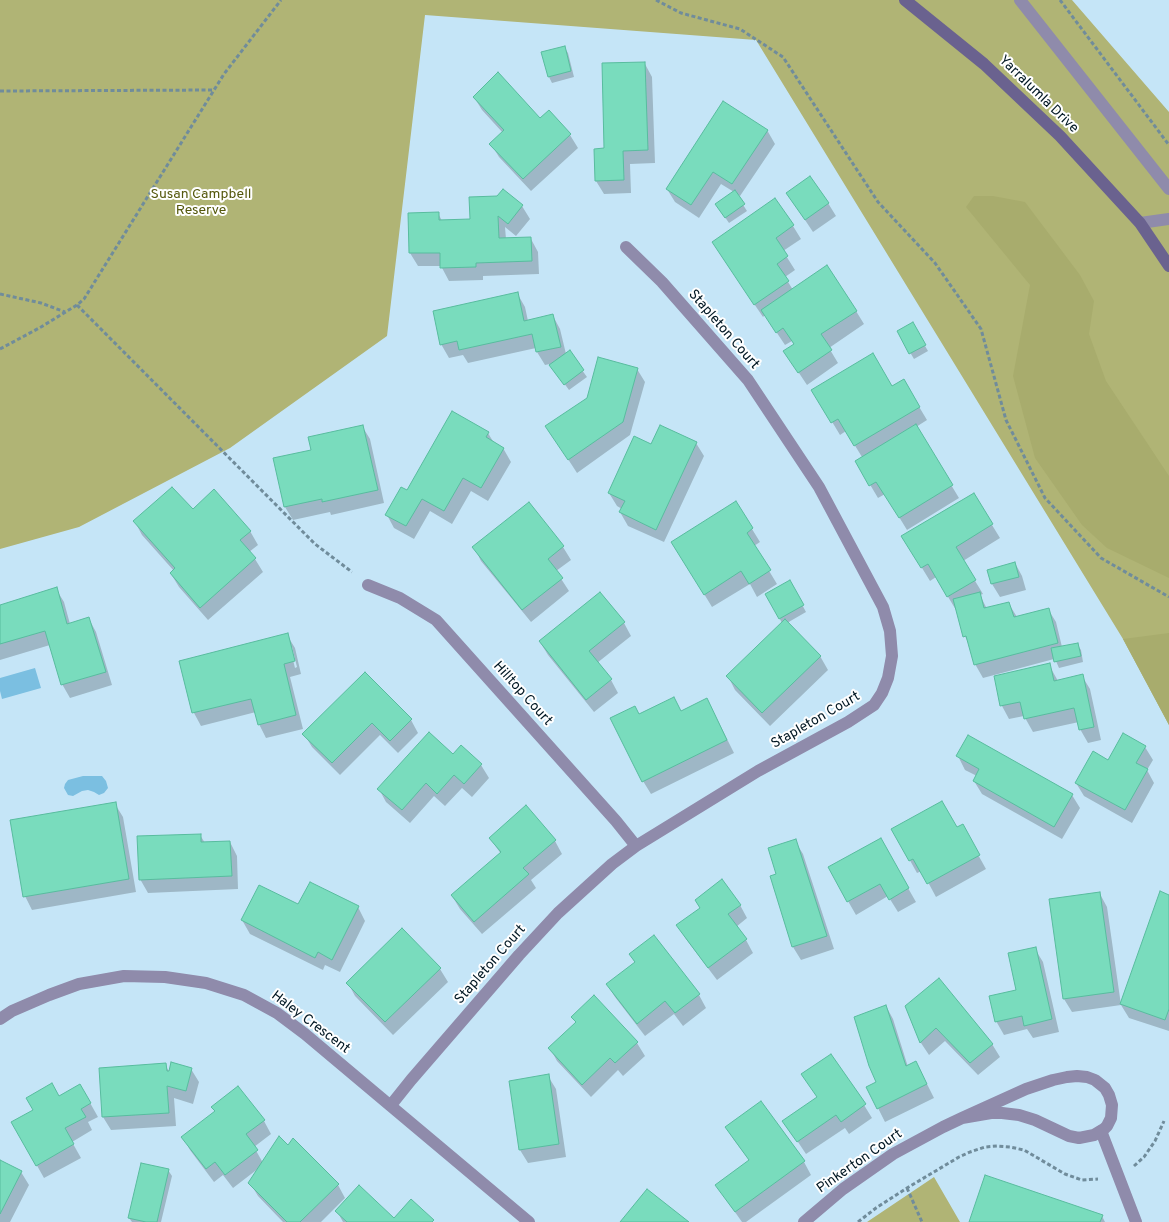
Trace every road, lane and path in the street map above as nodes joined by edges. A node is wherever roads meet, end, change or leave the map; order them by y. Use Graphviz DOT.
graph roads {
  1 [pos="281,0"];
  2 [pos="656,0"];
  3 [pos="905,0"];
  4 [pos="1020,0"];
  5 [pos="1060,0"];
  6 [pos="214,90"];
  7 [pos="0,91"];
  8 [pos="1169,145"];
  9 [pos="1169,189"];
  10 [pos="1169,219"];
  11 [pos="1140,223"];
  12 [pos="626,247"];
  13 [pos="1169,266"];
  14 [pos="0,294"];
  15 [pos="77,306"];
  16 [pos="66,312"];
  17 [pos="0,349"];
  18 [pos="368,585"];
  19 [pos="1169,597"];
  20 [pos="636,846"];
  21 [pos="0,1019"];
  22 [pos="391,1105"];
  23 [pos="962,1118"];
  24 [pos="1164,1121"];
  25 [pos="1101,1131"];
  26 [pos="1117,1174"];
  27 [pos="907,1188"];
  28 [pos="528,1222"];
  29 [pos="804,1222"];
  30 [pos="858,1222"];
  31 [pos="922,1222"];
  32 [pos="1136,1222"];
  1 -- 6 [label="path"];
  2 -- 19 [label="path"];
  3 -- 11 [label="main road, Yarralumla Drive"];
  4 -- 9 [label="street"];
  5 -- 8 [label="path"];
  6 -- 7 [label="path"];
  6 -- 15 [label="path"];
  10 -- 11 [label="street"];
  11 -- 13 [label="main road, Yarralumla Drive"];
  12 -- 20 [label="street, Stapleton Court"];
  14 -- 16 [label="path"];
  15 -- 16 [label="path"];
  15 -- 18 [label="path"];
  16 -- 17 [label="path"];
  18 -- 20 [label="street, Hilltop Court"];
  20 -- 22 [label="street, Stapleton Court"];
  21 -- 22 [label="street, Haley Crescent"];
  22 -- 28 [label="street, Haley Crescent"];
  23 -- 25 [label="street, Pinkerton Court"];
  23 -- 25 [label="street, Pinkerton Court"];
  23 -- 29 [label="street, Pinkerton Court"];
  24 -- 26 [label="path"];
  25 -- 26 [label="street"];
  26 -- 27 [label="path"];
  26 -- 32 [label="street"];
  27 -- 30 [label="path"];
  27 -- 31 [label="path"];
}
